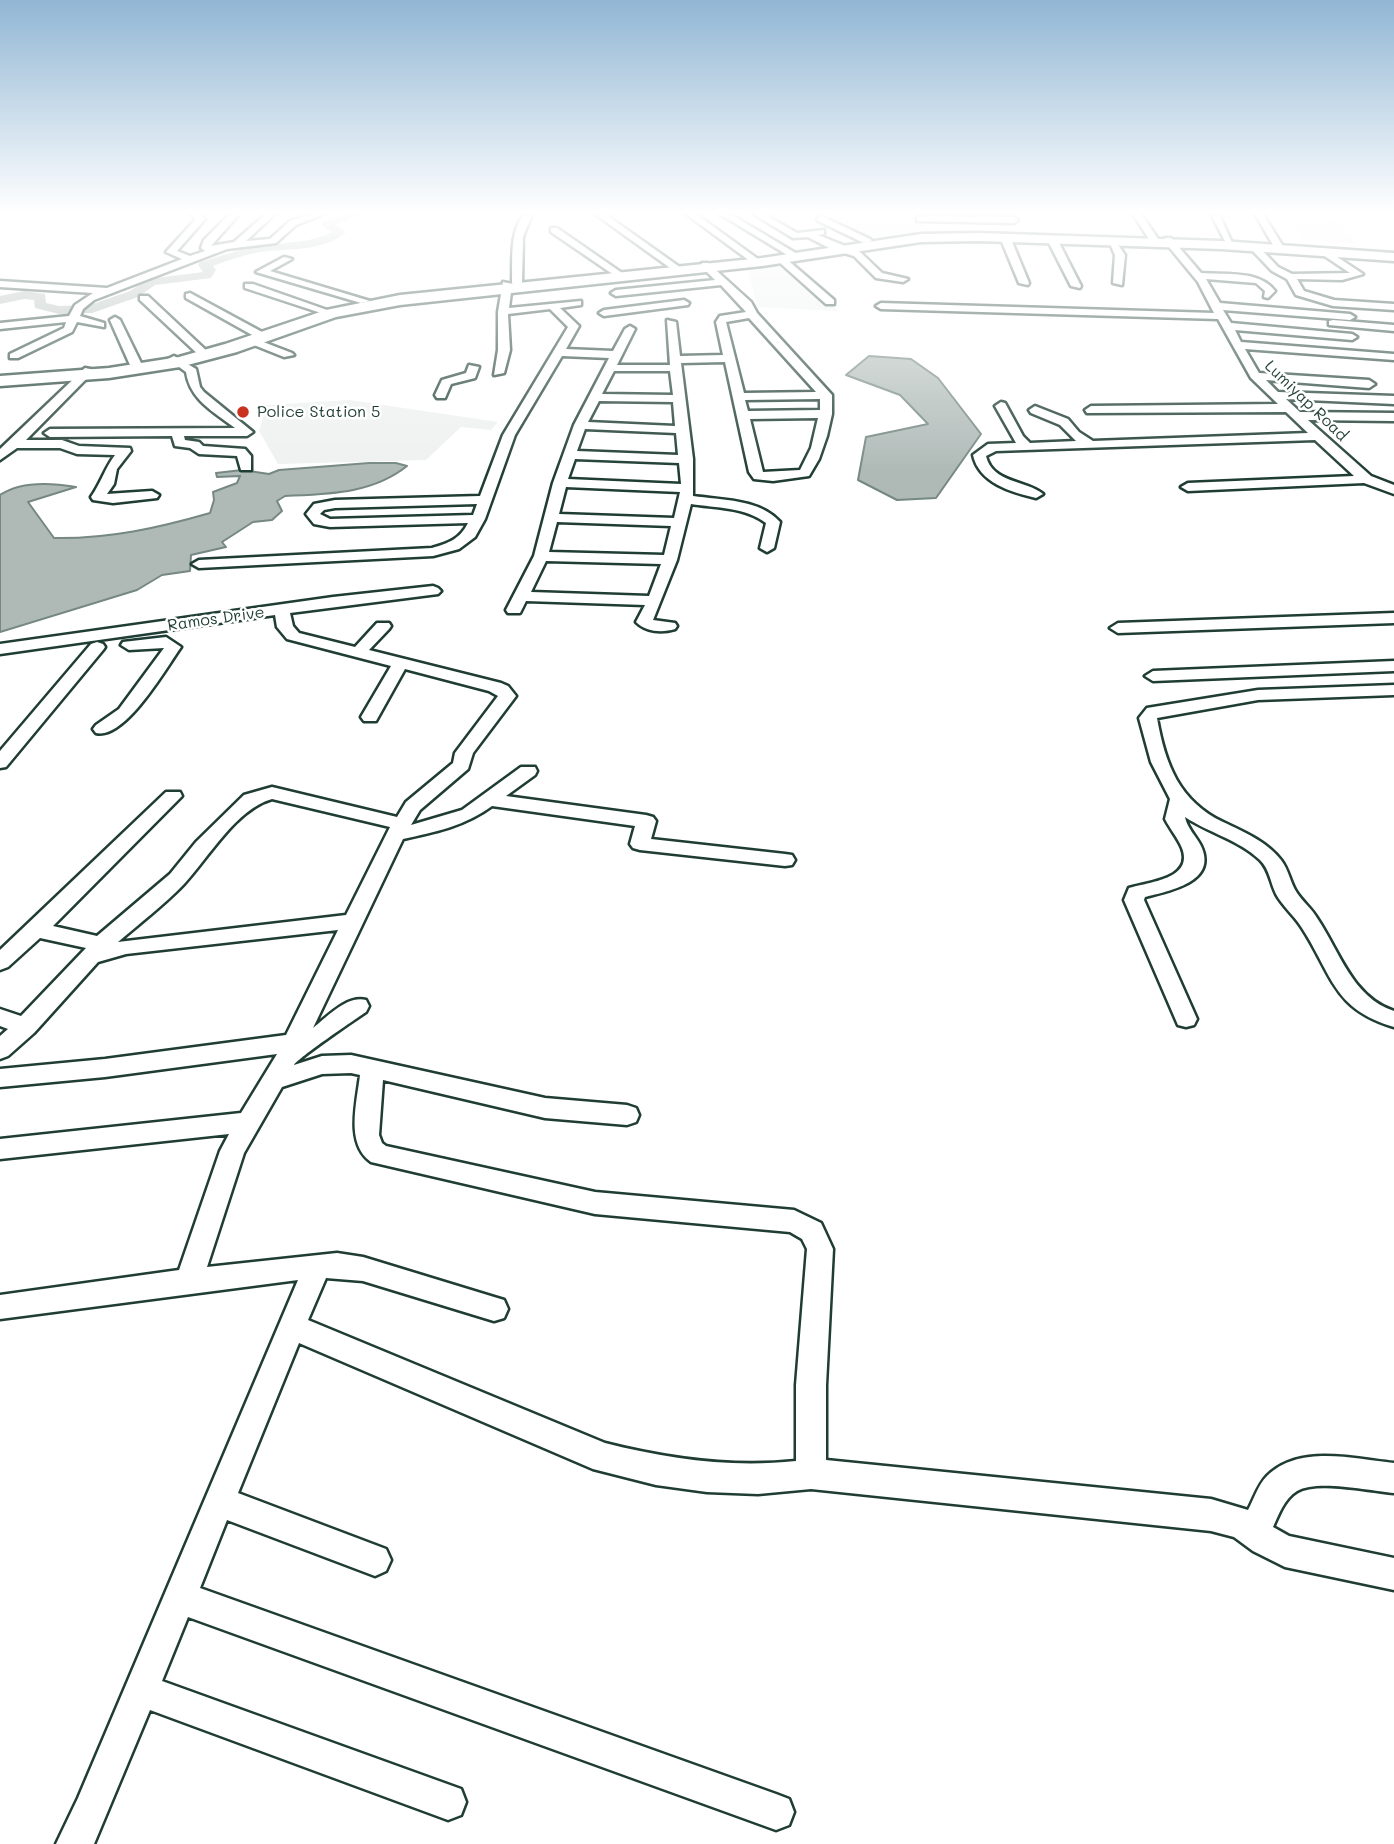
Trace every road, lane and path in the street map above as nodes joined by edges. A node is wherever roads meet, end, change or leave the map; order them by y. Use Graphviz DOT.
graph roads {
  1 [pos="88,300"];
  2 [pos="146,300"];
  3 [pos="196,300"];
  4 [pos="292,300"];
  5 [pos="362,300"];
  6 [pos="374,300"];
  7 [pos="405,300"];
  8 [pos="506,300"];
  9 [pos="682,300"];
  10 [pos="743,300"];
  11 [pos="1212,300"];
  12 [pos="1327,300"];
  13 [pos="1374,300"];
  14 [pos="365,301"];
  15 [pos="577,303"];
  16 [pos="552,306"];
  17 [pos="881,306"];
  18 [pos="1382,306"];
  19 [pos="1394,307"];
  20 [pos="32,310"];
  21 [pos="325,311"];
  22 [pos="503,312"];
  23 [pos="76,313"];
  24 [pos="604,313"];
  25 [pos="752,314"];
  26 [pos="1221,315"];
  27 [pos="115,320"];
  28 [pos="1394,321"];
  29 [pos="671,322"];
  30 [pos="100,324"];
  31 [pos="0,326"];
  32 [pos="1394,328"];
  33 [pos="630,329"];
  34 [pos="256,338"];
  35 [pos="1394,340"];
  36 [pos="1240,350"];
  37 [pos="559,352"];
  38 [pos="203,354"];
  39 [pos="288,355"];
  40 [pos="616,355"];
  41 [pos="1394,357"];
  42 [pos="730,358"];
  43 [pos="177,360"];
  44 [pos="675,364"];
  45 [pos="136,365"];
  46 [pos="460,367"];
  47 [pos="473,367"];
  48 [pos="608,368"];
  49 [pos="1394,369"];
  50 [pos="87,372"];
  51 [pos="1255,376"];
  52 [pos="22,377"];
  53 [pos="0,378"];
  54 [pos="1369,384"];
  55 [pos="441,394"];
  56 [pos="826,395"];
  57 [pos="1275,395"];
  58 [pos="593,397"];
  59 [pos="740,397"];
  60 [pos="680,399"];
  61 [pos="1394,400"];
  62 [pos="1001,406"];
  63 [pos="1091,410"];
  64 [pos="1035,411"];
  65 [pos="1293,412"];
  66 [pos="826,414"];
  67 [pos="744,415"];
  68 [pos="1394,417"];
  69 [pos="580,425"];
  70 [pos="684,430"];
  71 [pos="181,432"];
  72 [pos="26,434"];
  73 [pos="1318,436"];
  74 [pos="1088,443"];
  75 [pos="15,444"];
  76 [pos="1027,447"];
  77 [pos="569,455"];
  78 [pos="0,456"];
  79 [pos="687,459"];
  80 [pos="246,467"];
  81 [pos="1366,479"];
  82 [pos="560,483"];
  83 [pos="1188,487"];
  84 [pos="1394,490"];
  85 [pos="688,493"];
  86 [pos="1036,494"];
  87 [pos="152,495"];
  88 [pos="484,500"];
  89 [pos="551,518"];
  90 [pos="478,519"];
  91 [pos="680,522"];
  92 [pos="767,548"];
  93 [pos="541,556"];
  94 [pos="670,560"];
  95 [pos="199,564"];
  96 [pos="433,591"];
  97 [pos="521,596"];
  98 [pos="655,601"];
  99 [pos="282,610"];
  100 [pos="514,610"];
  101 [pos="1394,618"];
  102 [pos="383,626"];
  103 [pos="668,626"];
  104 [pos="1118,628"];
  105 [pos="62,641"];
  106 [pos="97,647"];
  107 [pos="0,649"];
  108 [pos="359,652"];
  109 [pos="400,664"];
  110 [pos="1394,666"];
  111 [pos="1153,676"];
  112 [pos="1394,690"];
  113 [pos="370,717"];
  114 [pos="102,729"];
  115 [pos="0,763"];
  116 [pos="528,771"];
  117 [pos="173,796"];
  118 [pos="1179,799"];
  119 [pos="490,800"];
  120 [pos="398,829"];
  121 [pos="785,860"];
  122 [pos="353,921"];
  123 [pos="36,930"];
  124 [pos="95,951"];
  125 [pos="0,962"];
  126 [pos="358,1006"];
  127 [pos="0,1017"];
  128 [pos="1186,1019"];
  129 [pos="1394,1019"];
  130 [pos="26,1027"];
  131 [pos="291,1048"];
  132 [pos="0,1050"];
  133 [pos="372,1069"];
  134 [pos="0,1078"];
  135 [pos="274,1080"];
  136 [pos="627,1115"];
  137 [pos="248,1122"];
  138 [pos="0,1149"];
  139 [pos="317,1266"];
  140 [pos="188,1283"];
  141 [pos="0,1307"];
  142 [pos="494,1309"];
  143 [pos="293,1327"];
  144 [pos="811,1474"];
  145 [pos="1394,1479"];
  146 [pos="220,1502"];
  147 [pos="1254,1531"];
  148 [pos="375,1560"];
  149 [pos="1394,1574"];
  150 [pos="181,1598"];
  151 [pos="141,1690"];
  152 [pos="448,1802"];
  153 [pos="776,1812"];
  154 [pos="74,1844"];
  1 -- 23 [label="street"];
  2 -- 38 [label="street"];
  3 -- 34 [label="street"];
  4 -- 21 [label="street"];
  5 -- 14 [label="street"];
  6 -- 14 [label="highway"];
  7 -- 34 [label="highway"];
  8 -- 22 [label="street"];
  9 -- 24 [label="street"];
  10 -- 25 [label="street"];
  11 -- 26 [label="street, Lumiyap Road"];
  12 -- 18 [label="street"];
  13 -- 18 [label="street"];
  14 -- 21 [label="highway"];
  15 -- 16 [label="street"];
  16 -- 22 [label="street"];
  16 -- 37 [label="street"];
  17 -- 26 [label="street"];
  18 -- 19 [label="street"];
  20 -- 23 [label="street"];
  21 -- 34 [label="highway"];
  22 -- 47 [label="street"];
  23 -- 30 [label="street"];
  23 -- 31 [label="street"];
  23 -- 52 [label="street"];
  25 -- 42 [label="street"];
  25 -- 56 [label="street"];
  26 -- 28 [label="street"];
  26 -- 32 [label="street"];
  26 -- 35 [label="street"];
  26 -- 36 [label="street, Lumiyap Road"];
  27 -- 45 [label="street"];
  29 -- 44 [label="street"];
  33 -- 40 [label="street"];
  34 -- 38 [label="highway"];
  34 -- 39 [label="street"];
  36 -- 41 [label="street"];
  36 -- 49 [label="street"];
  36 -- 51 [label="street, Lumiyap Road"];
  37 -- 40 [label="street"];
  37 -- 88 [label="street"];
  38 -- 43 [label="highway"];
  40 -- 48 [label="street"];
  42 -- 44 [label="street"];
  42 -- 59 [label="street"];
  43 -- 45 [label="highway"];
  43 -- 50 [label="highway"];
  43 -- 71 [label="street"];
  44 -- 48 [label="street"];
  44 -- 60 [label="street"];
  45 -- 50 [label="highway"];
  46 -- 47 [label="street"];
  47 -- 55 [label="street"];
  48 -- 58 [label="street"];
  50 -- 52 [label="highway"];
  50 -- 72 [label="street"];
  51 -- 54 [label="street"];
  51 -- 57 [label="street, Lumiyap Road"];
  52 -- 53 [label="highway"];
  56 -- 59 [label="street"];
  56 -- 66 [label="street"];
  57 -- 61 [label="street"];
  57 -- 65 [label="street, Lumiyap Road"];
  58 -- 60 [label="street"];
  58 -- 69 [label="street"];
  59 -- 67 [label="street"];
  60 -- 70 [label="street"];
  62 -- 76 [label="street"];
  63 -- 65 [label="street"];
  64 -- 74 [label="street"];
  65 -- 68 [label="street"];
  65 -- 73 [label="street, Lumiyap Road"];
  66 -- 67 [label="street"];
  66 -- 67 [label="street"];
  69 -- 70 [label="street"];
  69 -- 77 [label="street"];
  70 -- 79 [label="street"];
  71 -- 72 [label="street"];
  71 -- 80 [label="street"];
  72 -- 75 [label="street"];
  73 -- 74 [label="street"];
  73 -- 81 [label="street, Lumiyap Road"];
  74 -- 76 [label="street"];
  75 -- 78 [label="street"];
  75 -- 87 [label="street"];
  76 -- 86 [label="street"];
  77 -- 79 [label="street"];
  77 -- 82 [label="street"];
  79 -- 85 [label="street"];
  81 -- 83 [label="street"];
  81 -- 84 [label="street, Lumiyap Road"];
  82 -- 85 [label="street"];
  82 -- 89 [label="street"];
  85 -- 91 [label="street"];
  85 -- 92 [label="street"];
  88 -- 90 [label="street"];
  88 -- 90 [label="street"];
  89 -- 91 [label="street"];
  89 -- 93 [label="street"];
  90 -- 95 [label="street"];
  91 -- 94 [label="street"];
  93 -- 94 [label="street"];
  93 -- 97 [label="street"];
  94 -- 98 [label="street"];
  96 -- 99 [label="street, Ramos Drive"];
  97 -- 98 [label="street"];
  97 -- 100 [label="street"];
  98 -- 103 [label="street"];
  99 -- 105 [label="street, Ramos Drive"];
  99 -- 108 [label="street"];
  101 -- 104 [label="street"];
  102 -- 108 [label="street"];
  105 -- 106 [label="street"];
  105 -- 107 [label="street, Ramos Drive"];
  106 -- 114 [label="street"];
  106 -- 115 [label="street"];
  108 -- 109 [label="street"];
  109 -- 113 [label="street"];
  109 -- 120 [label="street"];
  110 -- 111 [label="street"];
  112 -- 118 [label="street"];
  116 -- 119 [label="street"];
  117 -- 123 [label="street"];
  118 -- 128 [label="street"];
  118 -- 129 [label="street"];
  119 -- 120 [label="street"];
  119 -- 121 [label="street"];
  120 -- 122 [label="street"];
  120 -- 124 [label="street"];
  122 -- 124 [label="street"];
  122 -- 131 [label="street"];
  123 -- 124 [label="street"];
  123 -- 125 [label="street"];
  124 -- 130 [label="street"];
  126 -- 131 [label="street"];
  127 -- 130 [label="street"];
  130 -- 132 [label="street"];
  131 -- 134 [label="street"];
  131 -- 135 [label="street"];
  133 -- 135 [label="street"];
  133 -- 136 [label="street"];
  133 -- 144 [label="street"];
  135 -- 137 [label="street"];
  137 -- 138 [label="street"];
  137 -- 140 [label="street"];
  139 -- 140 [label="street"];
  139 -- 142 [label="street"];
  139 -- 143 [label="street"];
  140 -- 141 [label="street"];
  143 -- 144 [label="street"];
  143 -- 146 [label="street"];
  144 -- 147 [label="street"];
  145 -- 147 [label="street"];
  146 -- 148 [label="street"];
  146 -- 150 [label="street"];
  147 -- 149 [label="street"];
  150 -- 151 [label="street"];
  150 -- 153 [label="street"];
  151 -- 152 [label="street"];
  151 -- 154 [label="street"];
}
